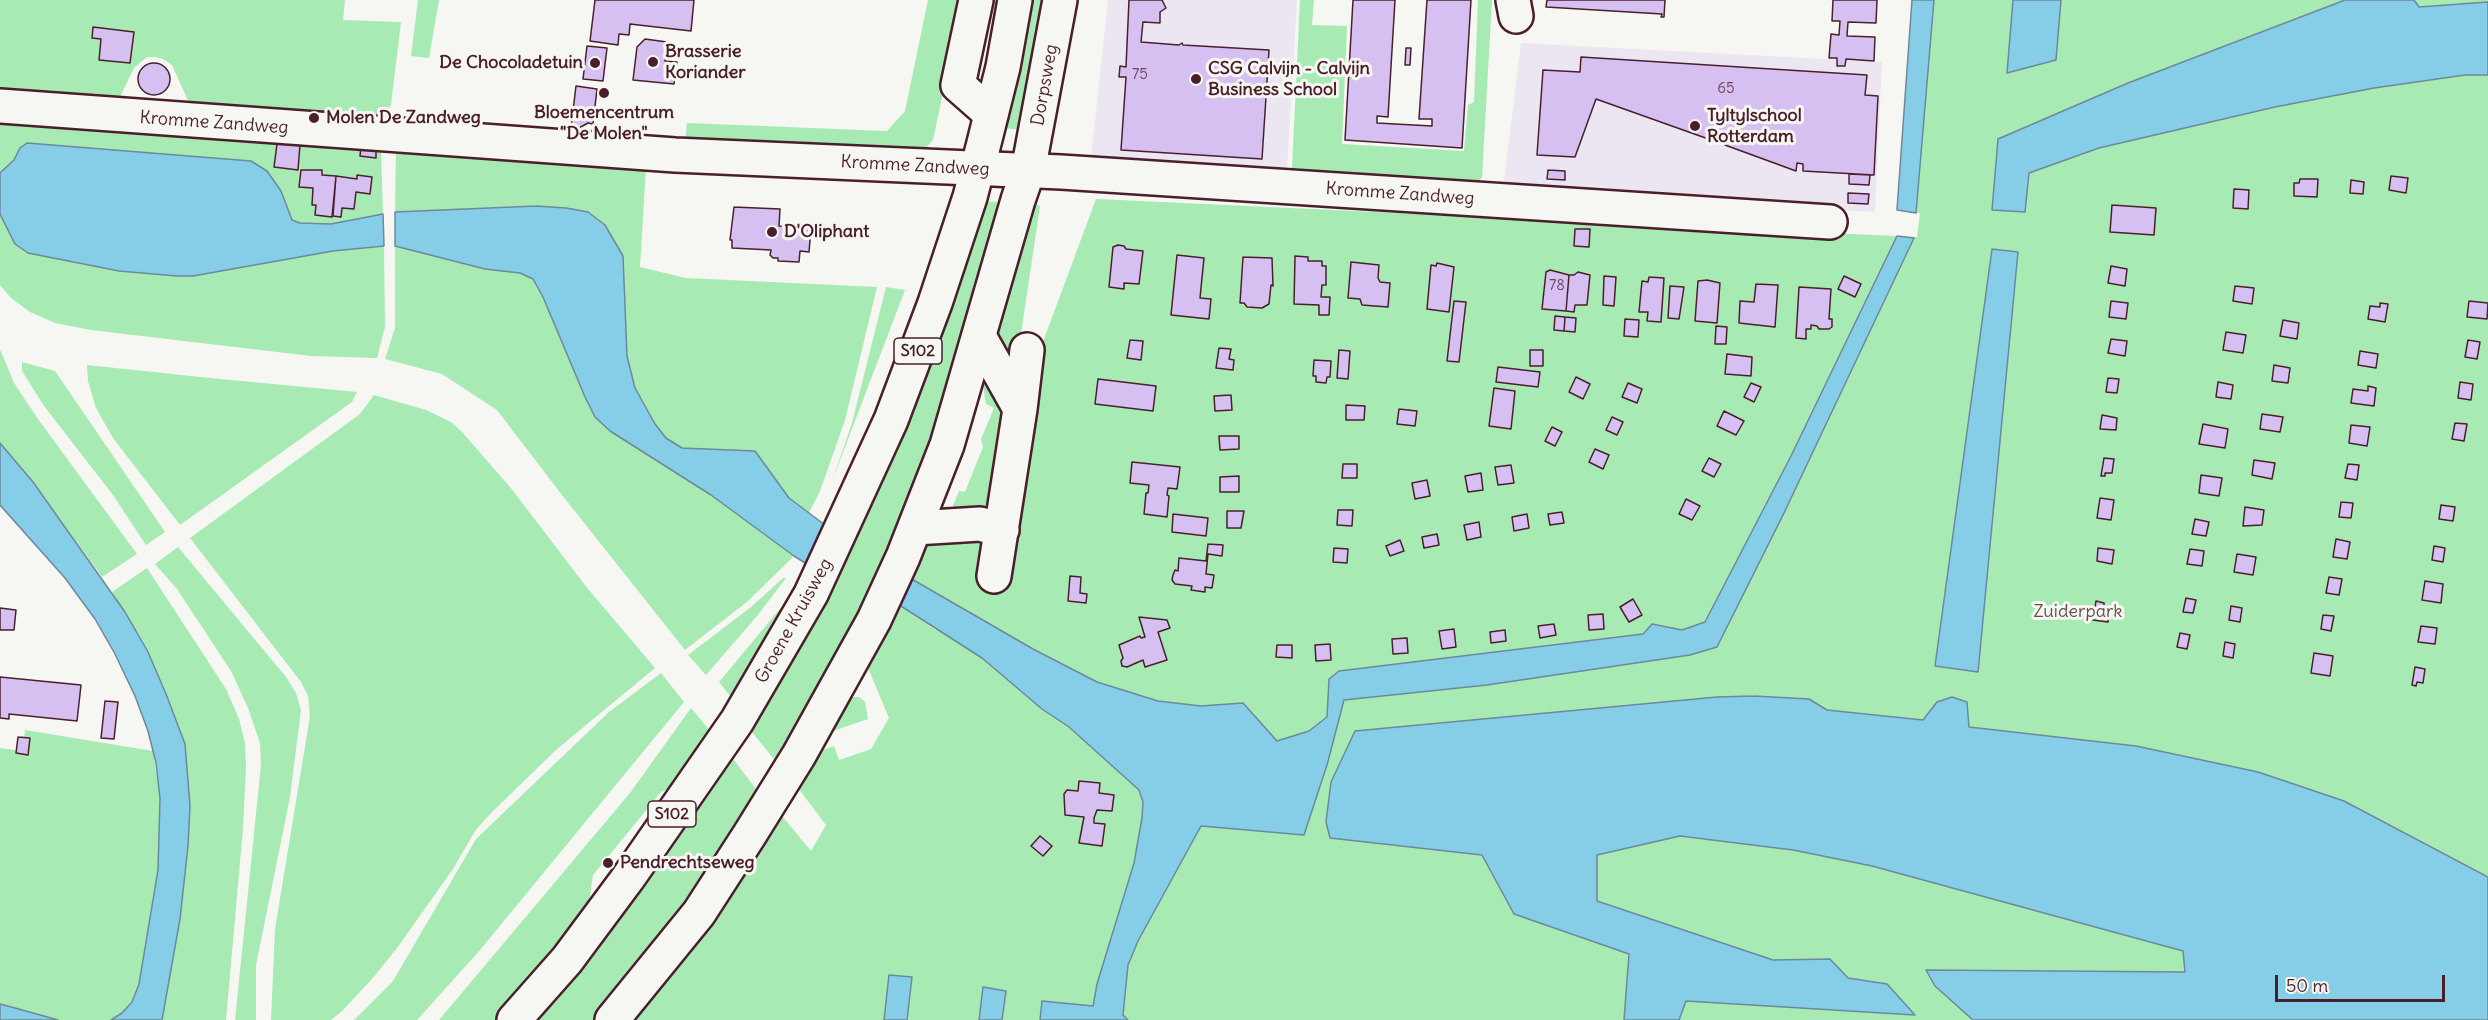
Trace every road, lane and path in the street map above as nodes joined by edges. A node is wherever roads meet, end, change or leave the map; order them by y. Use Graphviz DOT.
graph roads {
  1 [pos="976,0"];
  2 [pos="1015,0"];
  3 [pos="1060,0"];
  4 [pos="0,106"];
  5 [pos="991,114"];
  6 [pos="977,168"];
  7 [pos="1028,171"];
  8 [pos="1830,222"];
  9 [pos="979,336"];
  10 [pos="1027,350"];
  11 [pos="1020,409"];
  12 [pos="1002,530"];
  13 [pos="909,542"];
  14 [pos="993,576"];
  15 [pos="514,1020"];
  16 [pos="612,1020"];
  1 -- 5 [label="street"];
  2 -- 5 [label="street, S102"];
  3 -- 7 [label="street, Dorpsweg"];
  4 -- 6 [label="street, Kromme Zandweg"];
  5 -- 6 [label="street, S102"];
  6 -- 7 [label="street, Kromme Zandweg"];
  6 -- 15 [label="street, Groene Kruisweg / S102"];
  7 -- 8 [label="street, Kromme Zandweg"];
  7 -- 9 [label="street"];
  9 -- 11 [label="street"];
  9 -- 13 [label="street"];
  10 -- 11 [label="street"];
  11 -- 12 [label="street"];
  12 -- 13 [label="street"];
  12 -- 14 [label="street"];
  13 -- 16 [label="street"];
}
